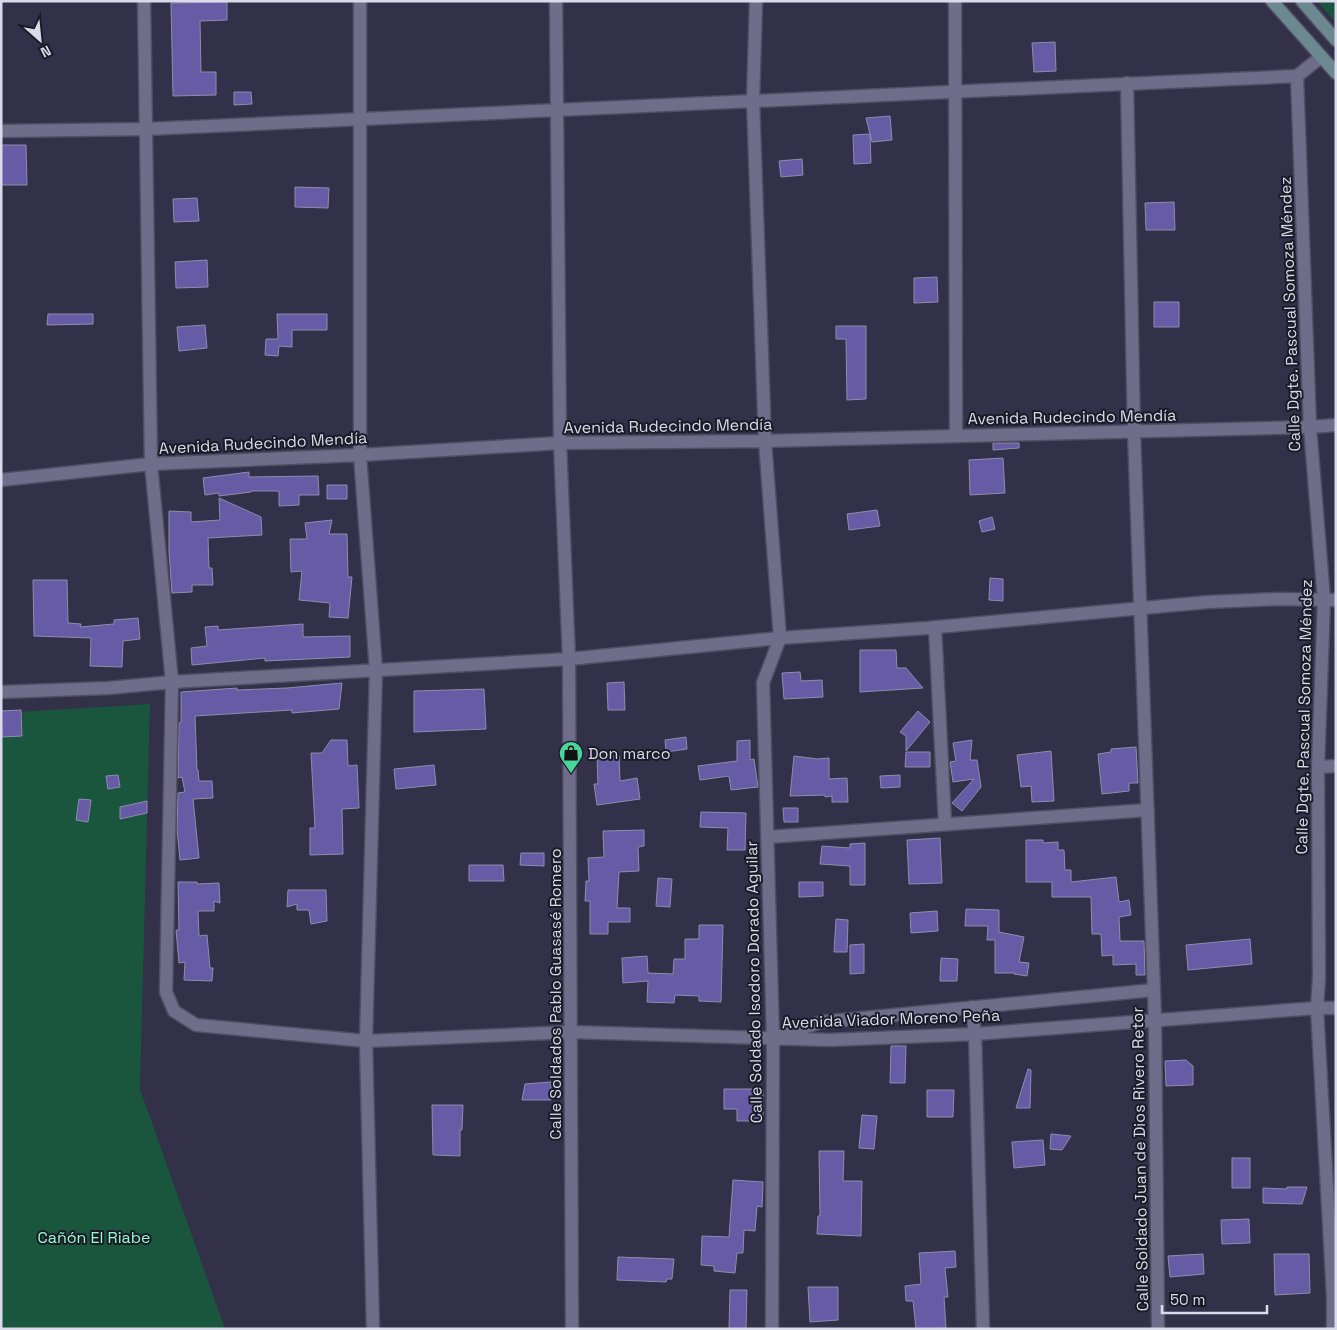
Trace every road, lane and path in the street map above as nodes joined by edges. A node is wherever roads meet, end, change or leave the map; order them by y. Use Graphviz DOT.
graph roads {
  1 [pos="144,1"];
  2 [pos="360,1"];
  3 [pos="556,1"];
  4 [pos="756,1"];
  5 [pos="955,1"];
  6 [pos="1272,1"];
  7 [pos="1302,1"];
  8 [pos="1336,40"];
  9 [pos="1321,56"];
  10 [pos="1336,73"];
  11 [pos="1297,76"];
  12 [pos="1127,83"];
  13 [pos="956,91"];
  14 [pos="753,100"];
  15 [pos="557,110"];
  16 [pos="361,119"];
  17 [pos="146,129"];
  18 [pos="1,131"];
  19 [pos="1336,425"];
  20 [pos="1310,427"];
  21 [pos="1134,432"];
  22 [pos="956,436"];
  23 [pos="766,441"];
  24 [pos="560,443"];
  25 [pos="360,455"];
  26 [pos="151,464"];
  27 [pos="1,480"];
  28 [pos="1330,600"];
  29 [pos="1141,608"];
  30 [pos="935,627"];
  31 [pos="780,638"];
  32 [pos="569,659"];
  33 [pos="376,670"];
  34 [pos="172,682"];
  35 [pos="1,692"];
  36 [pos="1336,766"];
  37 [pos="1318,767"];
  38 [pos="1148,810"];
  39 [pos="945,824"];
  40 [pos="768,837"];
  41 [pos="1154,990"];
  42 [pos="972,1007"];
  43 [pos="1317,1008"];
  44 [pos="1336,1008"];
  45 [pos="1155,1020"];
  46 [pos="572,1032"];
  47 [pos="975,1034"];
  48 [pos="773,1039"];
  49 [pos="366,1041"];
  50 [pos="1335,1296"];
  51 [pos="373,1329"];
  52 [pos="572,1329"];
  53 [pos="772,1329"];
  54 [pos="983,1329"];
  55 [pos="1158,1329"];
  56 [pos="1334,1329"];
  1 -- 17 [label="street"];
  2 -- 16 [label="street"];
  3 -- 15 [label="street, Calle Soldados Pablo Guasasé Romero"];
  4 -- 14 [label="street"];
  5 -- 13 [label="street"];
  6 -- 9 [label="main road"];
  7 -- 8 [label="main road"];
  9 -- 10 [label="main road"];
  9 -- 11 [label="street"];
  11 -- 12 [label="street"];
  11 -- 20 [label="street, Calle Dgte. Pascual Somoza Méndez"];
  12 -- 13 [label="street"];
  12 -- 21 [label="street, Calle Soldado Juan de Dios Rivero Retor"];
  13 -- 14 [label="street"];
  13 -- 22 [label="street"];
  14 -- 15 [label="street"];
  14 -- 23 [label="street"];
  15 -- 16 [label="street"];
  15 -- 24 [label="street, Calle Soldados Pablo Guasasé Romero"];
  16 -- 17 [label="street"];
  16 -- 25 [label="street"];
  17 -- 18 [label="street"];
  17 -- 26 [label="street"];
  19 -- 20 [label="street, Avenida Rudecindo Mendía"];
  20 -- 21 [label="street, Avenida Rudecindo Mendía"];
  20 -- 28 [label="street, Calle Dgte. Pascual Somoza Méndez"];
  21 -- 22 [label="street, Avenida Rudecindo Mendía"];
  21 -- 29 [label="street, Calle Soldado Juan de Dios Rivero Retor"];
  22 -- 23 [label="street, Avenida Rudecindo Mendía"];
  23 -- 24 [label="street, Avenida Rudecindo Mendía"];
  23 -- 31 [label="street"];
  24 -- 25 [label="street, Avenida Rudecindo Mendía"];
  24 -- 32 [label="street, Calle Soldados Pablo Guasasé Romero"];
  25 -- 26 [label="street, Avenida Rudecindo Mendía"];
  25 -- 33 [label="street"];
  26 -- 27 [label="street, Avenida Rudecindo Mendía"];
  26 -- 34 [label="street"];
  28 -- 29 [label="street"];
  28 -- 37 [label="street, Calle Dgte. Pascual Somoza Méndez"];
  29 -- 30 [label="street"];
  29 -- 38 [label="street, Calle Soldado Juan de Dios Rivero Retor"];
  30 -- 31 [label="street"];
  30 -- 39 [label="street"];
  31 -- 32 [label="street"];
  31 -- 40 [label="street, Calle Soldado Isodoro Dorado Aguilar"];
  32 -- 33 [label="street"];
  32 -- 46 [label="street, Calle Soldados Pablo Guasasé Romero"];
  33 -- 34 [label="street"];
  33 -- 49 [label="street"];
  34 -- 35 [label="street"];
  34 -- 49 [label="street"];
  36 -- 37 [label="street"];
  37 -- 43 [label="street, Calle Dgte. Pascual Somoza Méndez"];
  38 -- 39 [label="street"];
  38 -- 41 [label="street, Calle Soldado Juan de Dios Rivero Retor"];
  39 -- 40 [label="street"];
  40 -- 48 [label="street, Calle Soldado Isodoro Dorado Aguilar"];
  41 -- 42 [label="street, Avenida Viador Moreno Peña"];
  41 -- 45 [label="street, Calle Soldado Juan de Dios Rivero Retor"];
  42 -- 47 [label="street"];
  42 -- 48 [label="street, Avenida Viador Moreno Peña"];
  43 -- 44 [label="street, Avenida Viador Moreno Peña"];
  43 -- 45 [label="street, Avenida Viador Moreno Peña"];
  43 -- 50 [label="street, Calle Dgte. Pascual Somoza Méndez"];
  45 -- 47 [label="street, Avenida Viador Moreno Peña"];
  45 -- 55 [label="street, Calle Soldado Juan de Dios Rivero Retor"];
  46 -- 48 [label="street"];
  46 -- 49 [label="street"];
  46 -- 52 [label="street, Calle Soldados Pablo Guasasé Romero"];
  47 -- 48 [label="street, Avenida Viador Moreno Peña"];
  47 -- 54 [label="street"];
  48 -- 53 [label="street, Calle Soldado Isodoro Dorado Aguilar"];
  49 -- 51 [label="street"];
  50 -- 56 [label="street, Calle Dgte. Pascual Somoza Méndez"];
}
